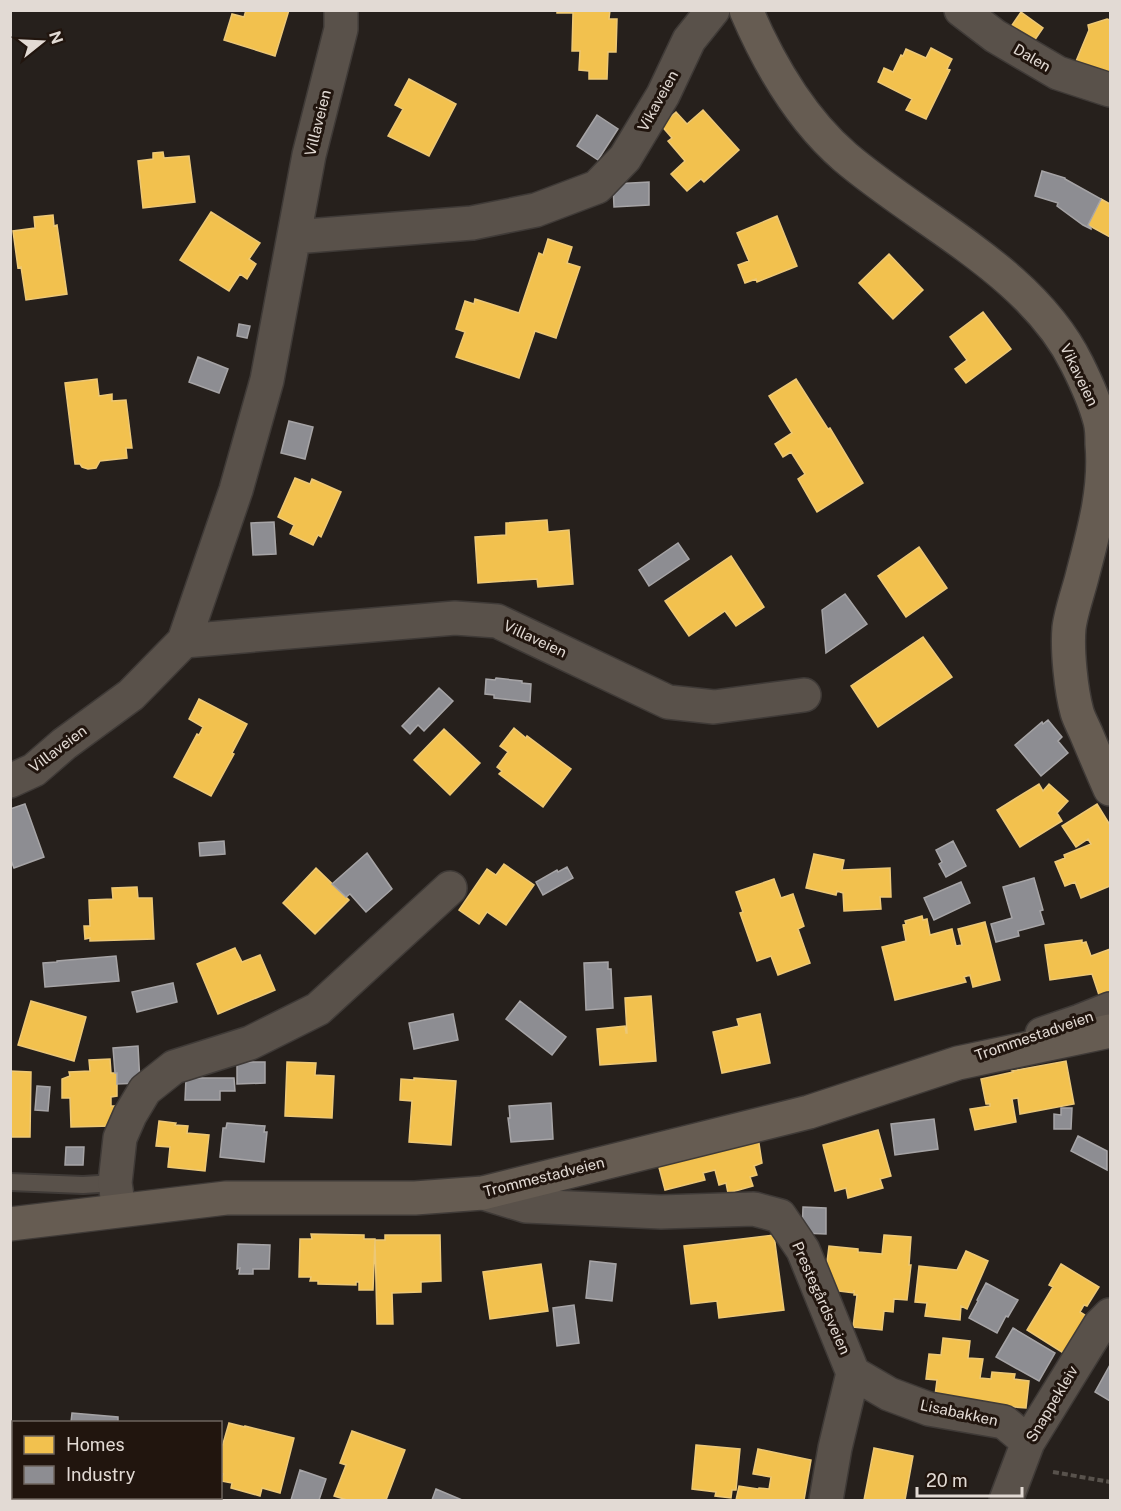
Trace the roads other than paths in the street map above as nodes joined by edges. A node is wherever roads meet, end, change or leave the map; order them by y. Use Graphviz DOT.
graph roads {
  1 [pos="341,10"];
  2 [pos="713,10"];
  3 [pos="746,10"];
  4 [pos="961,10"];
  5 [pos="1110,90"];
  6 [pos="294,237"];
  7 [pos="184,641"];
  8 [pos="804,695"];
  9 [pos="18,770"];
  10 [pos="1110,789"];
  11 [pos="450,888"];
  12 [pos="1110,1009"];
  13 [pos="1110,1031"];
  14 [pos="958,1063"];
  15 [pos="10,1182"];
  16 [pos="483,1193"];
  17 [pos="117,1197"];
  18 [pos="10,1224"];
  19 [pos="1110,1315"];
  20 [pos="853,1374"];
  21 [pos="1024,1453"];
  22 [pos="826,1500"];
  23 [pos="1006,1500"];
  1 -- 6 [label="street, Villaveien"];
  2 -- 6 [label="street, Vikaveien"];
  3 -- 10 [label="main road, Vikaveien"];
  4 -- 5 [label="street, Dalen"];
  6 -- 7 [label="street, Villaveien"];
  7 -- 8 [label="street, Villaveien"];
  7 -- 9 [label="street, Villaveien"];
  11 -- 17 [label="street"];
  12 -- 14 [label="street, Trommestadveien"];
  13 -- 14 [label="main road, Trommestadveien"];
  14 -- 16 [label="main road, Trommestadveien"];
  15 -- 17 [label="lane, Trommestadveien"];
  16 -- 17 [label="main road, Trommestadveien"];
  16 -- 20 [label="street, Prestegårdsveien"];
  17 -- 18 [label="main road, Trommestadveien"];
  19 -- 21 [label="street, Snappekleiv"];
  20 -- 21 [label="street, Lisabakken"];
  20 -- 22 [label="street, Prestegårdsveien"];
  21 -- 23 [label="street, Snappekleiv"];
}
